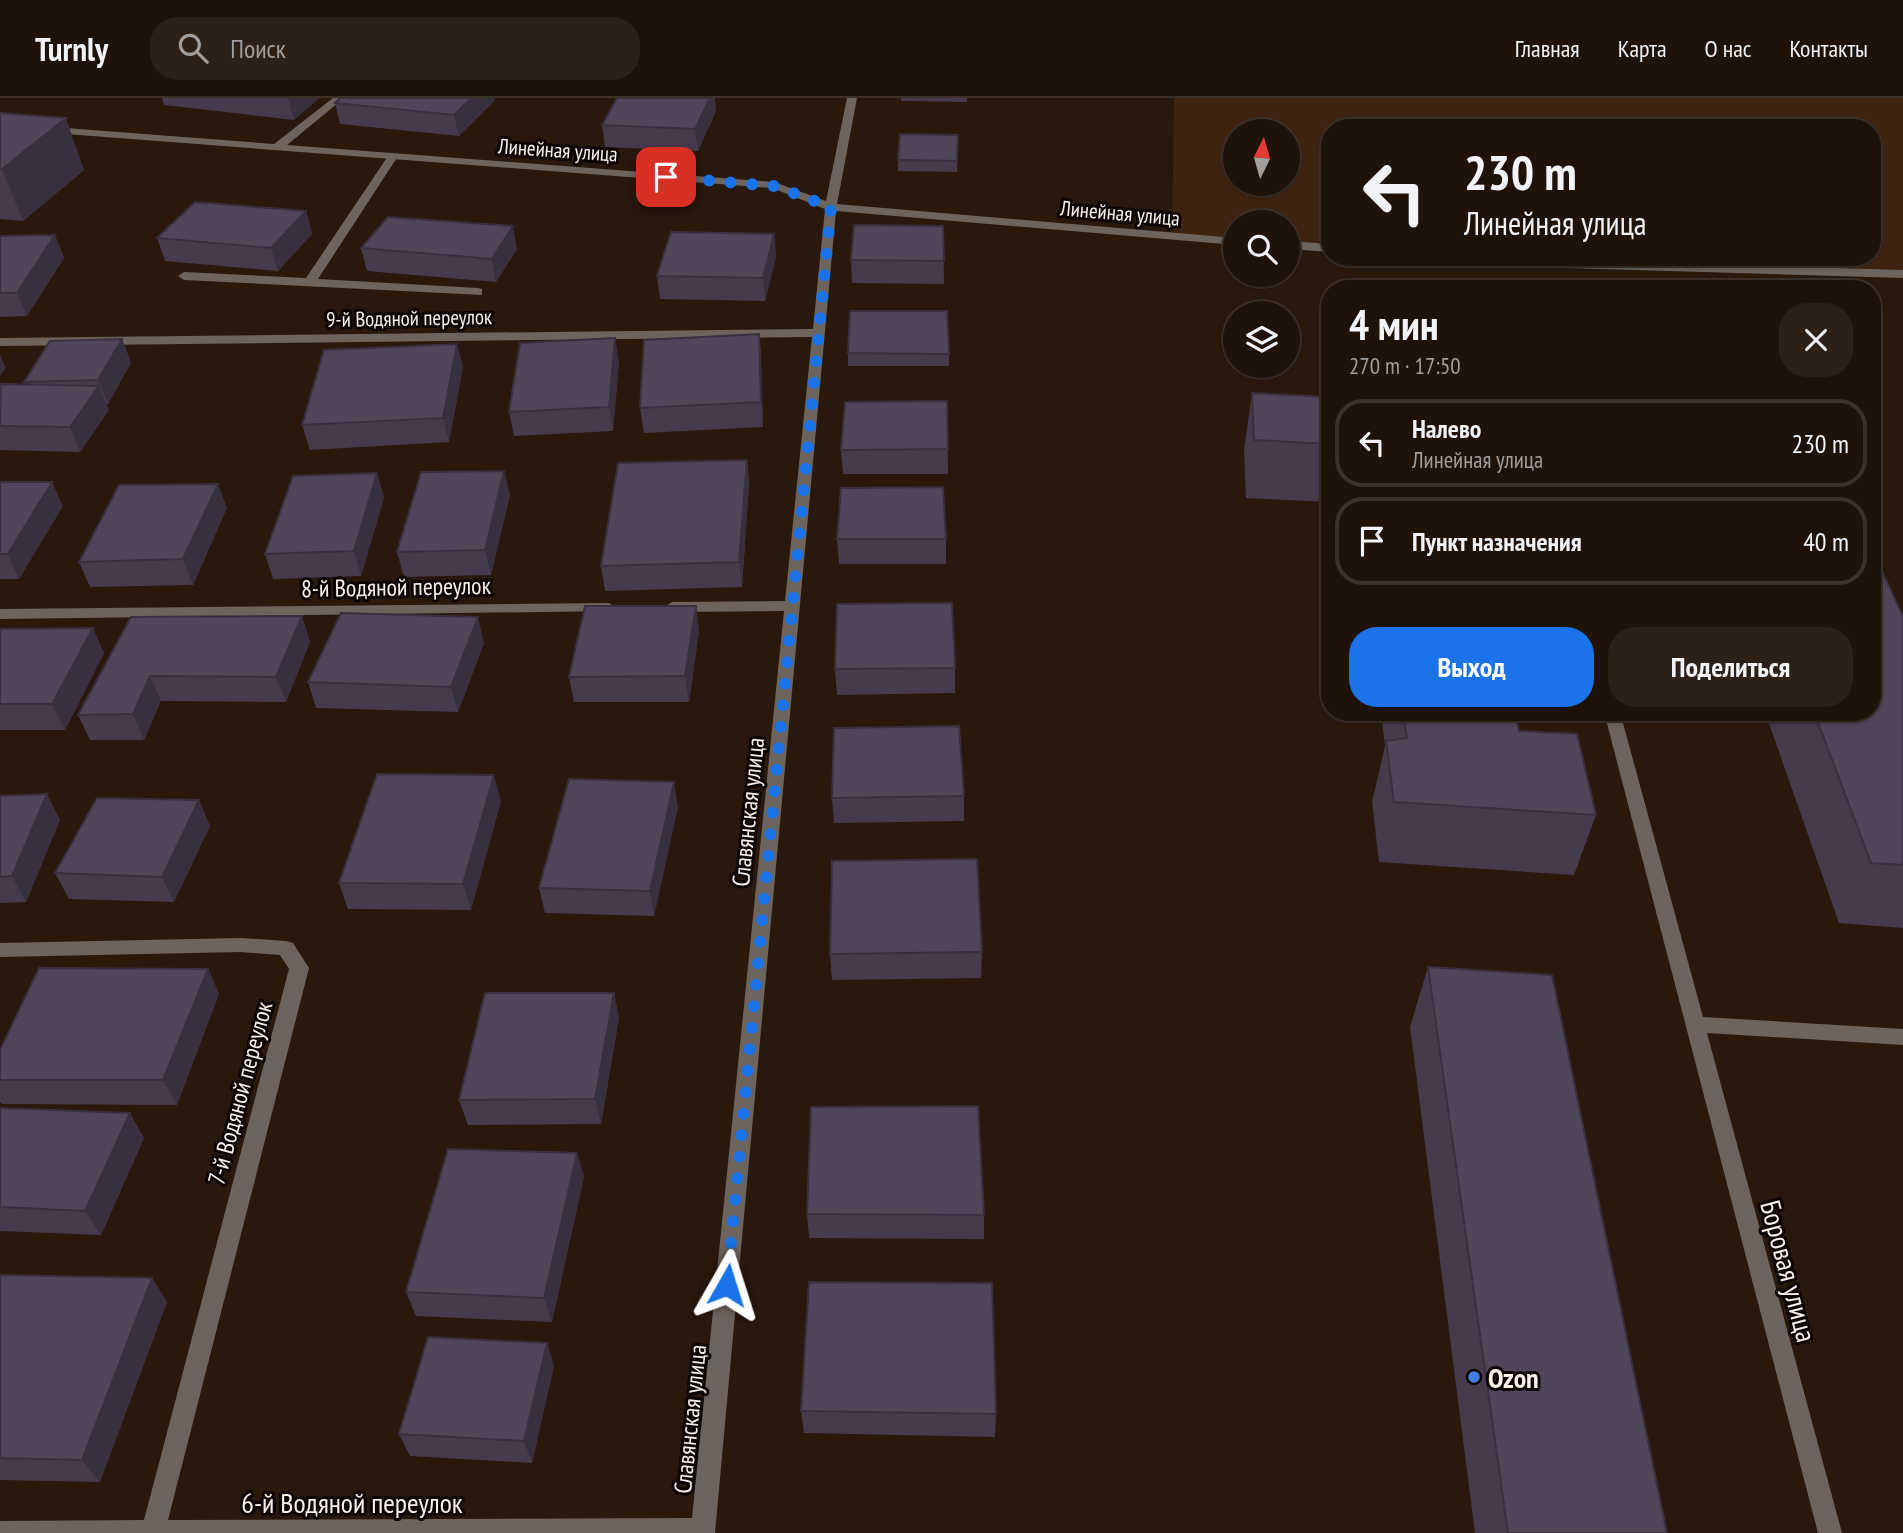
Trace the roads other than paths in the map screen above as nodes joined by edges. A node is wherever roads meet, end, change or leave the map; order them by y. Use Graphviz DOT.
graph roads {
  1 [pos="339,98"];
  2 [pos="852,98"];
  3 [pos="0,125"];
  4 [pos="72,131"];
  5 [pos="51,145"];
  6 [pos="277,147"];
  7 [pos="393,156"];
  8 [pos="831,207"];
  9 [pos="1223,241"];
  10 [pos="1300,246"];
  11 [pos="1321,247"];
  12 [pos="1633,266"];
  13 [pos="1903,274"];
  14 [pos="184,276"];
  15 [pos="310,282"];
  16 [pos="478,292"];
  17 [pos="819,333"];
  18 [pos="0,342"];
  19 [pos="793,606"];
  20 [pos="626,608"];
  21 [pos="654,608"];
  22 [pos="0,614"];
  23 [pos="1614,721"];
  24 [pos="0,950"];
  25 [pos="1695,1024"];
  26 [pos="1903,1037"];
  27 [pos="153,1532"];
  28 [pos="703,1532"];
  29 [pos="0,1533"];
  30 [pos="1830,1533"];
  1 -- 6 [label="street"];
  2 -- 8 [label="street, Славянская улица"];
  3 -- 4 [label="street, Линейная улица"];
  4 -- 5 [label="street"];
  4 -- 6 [label="street, Линейная улица"];
  6 -- 7 [label="street, Линейная улица"];
  7 -- 8 [label="street, Линейная улица"];
  7 -- 15 [label="street"];
  8 -- 9 [label="street, Линейная улица"];
  8 -- 17 [label="street, Славянская улица"];
  10 -- 11 [label="street"];
  12 -- 13 [label="street"];
  14 -- 15 [label="street"];
  15 -- 16 [label="street"];
  17 -- 18 [label="street, 9-й Водяной переулок"];
  17 -- 19 [label="street, Славянская улица"];
  19 -- 21 [label="street"];
  19 -- 28 [label="street, Славянская улица"];
  20 -- 22 [label="street, 8-й Водяной переулок"];
  23 -- 25 [label="street, Боровая улица"];
  24 -- 27 [label="street, 7-й Водяной переулок"];
  25 -- 26 [label="street"];
  25 -- 30 [label="street, Боровая улица"];
  27 -- 28 [label="street, 6-й Водяной переулок"];
  27 -- 29 [label="street, 6-й Водяной переулок"];
}
